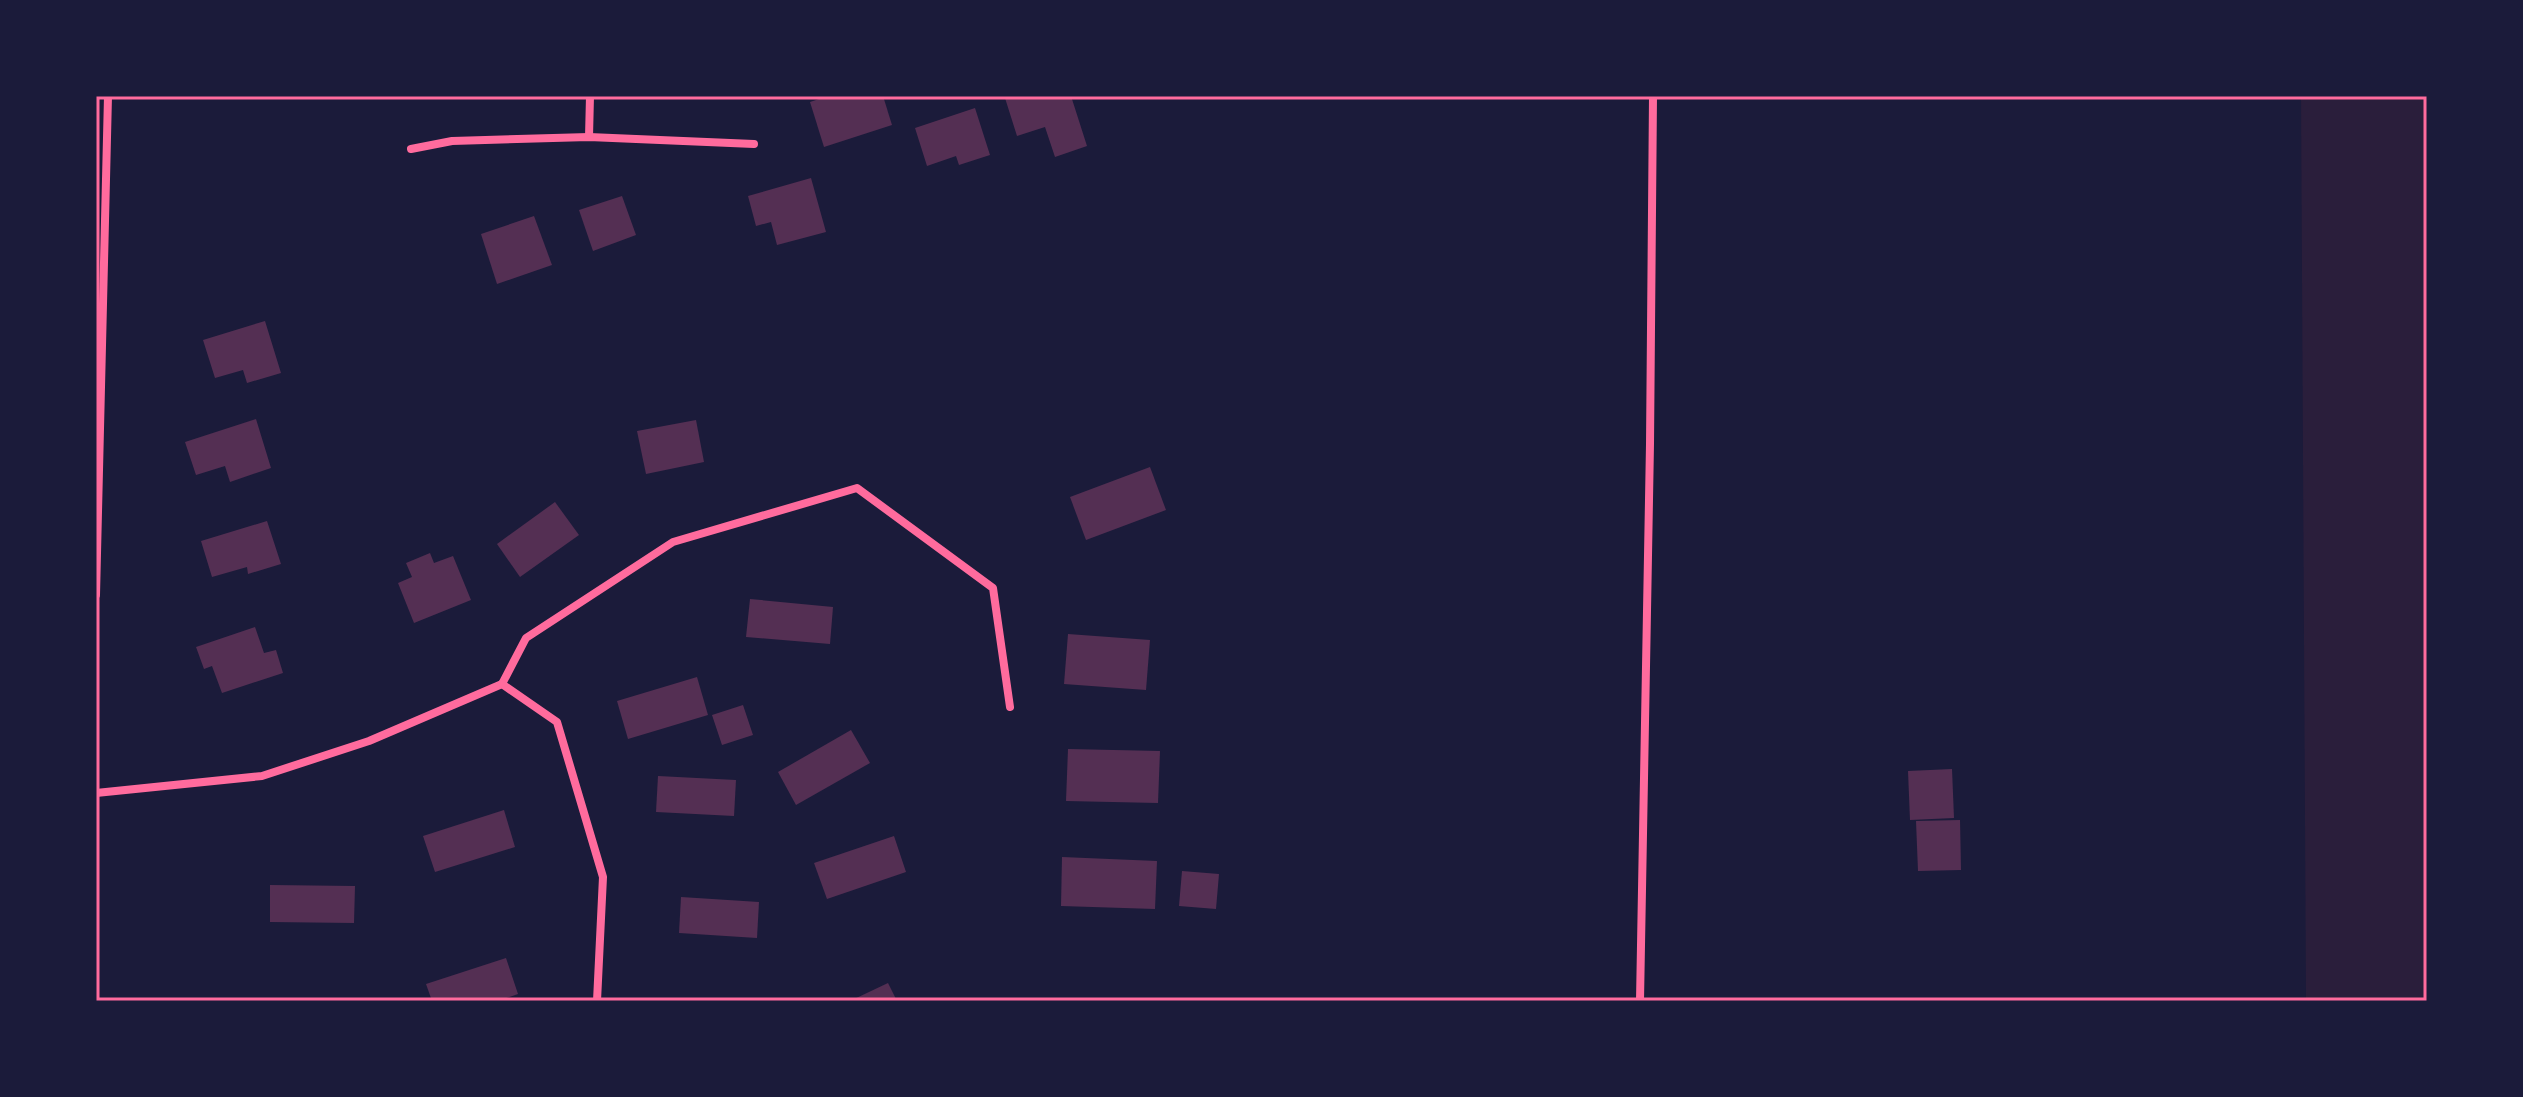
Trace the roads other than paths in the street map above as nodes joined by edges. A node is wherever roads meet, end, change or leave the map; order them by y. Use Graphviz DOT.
graph roads {
  1 [pos="108,96"];
  2 [pos="590,96"];
  3 [pos="1653,96"];
  4 [pos="589,137"];
  5 [pos="754,144"];
  6 [pos="411,149"];
  7 [pos="96,595"];
  8 [pos="502,684"];
  9 [pos="1010,707"];
  10 [pos="96,793"];
  11 [pos="597,1001"];
  12 [pos="1640,1001"];
  1 -- 7 [label="street"];
  2 -- 4 [label="street"];
  3 -- 12 [label="street"];
  4 -- 5 [label="street"];
  4 -- 6 [label="street"];
  8 -- 9 [label="street"];
  8 -- 10 [label="street"];
  8 -- 11 [label="street"];
}
